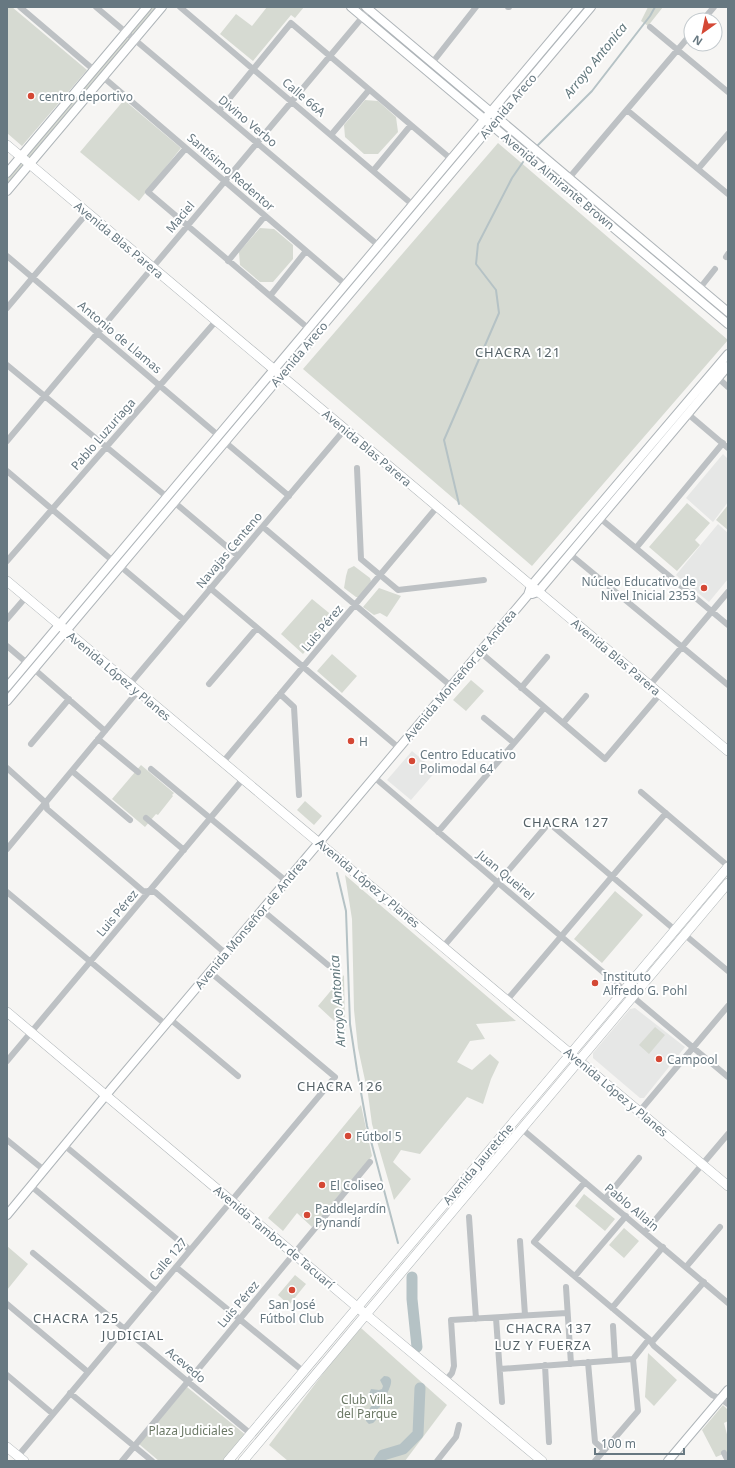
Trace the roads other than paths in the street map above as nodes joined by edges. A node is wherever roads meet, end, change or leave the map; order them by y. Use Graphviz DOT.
graph roads {
  1 [pos="20,7"];
  2 [pos="96,7"];
  3 [pos="147,7"];
  4 [pos="162,7"];
  5 [pos="180,7"];
  6 [pos="351,7"];
  7 [pos="476,7"];
  8 [pos="579,7"];
  9 [pos="591,7"];
  10 [pos="368,8"];
  11 [pos="363,16"];
  12 [pos="650,27"];
  13 [pos="126,32"];
  14 [pos="134,40"];
  15 [pos="683,44"];
  16 [pos="678,50"];
  17 [pos="330,56"];
  18 [pos="432,63"];
  19 [pos="94,70"];
  20 [pos="254,70"];
  21 [pos="103,77"];
  22 [pos="369,90"];
  23 [pos="728,92"];
  24 [pos="292,101"];
  25 [pos="627,110"];
  26 [pos="219,111"];
  27 [pos="491,112"];
  28 [pos="498,118"];
  29 [pos="485,119"];
  30 [pos="411,125"];
  31 [pos="492,125"];
  32 [pos="728,134"];
  33 [pos="331,135"];
  34 [pos="257,143"];
  35 [pos="7,145"];
  36 [pos="186,148"];
  37 [pos="21,157"];
  38 [pos="451,159"];
  39 [pos="30,164"];
  40 [pos="698,169"];
  41 [pos="373,171"];
  42 [pos="7,174"];
  43 [pos="570,178"];
  44 [pos="225,181"];
  45 [pos="7,191"];
  46 [pos="728,194"];
  47 [pos="413,205"];
  48 [pos="87,213"];
  49 [pos="265,216"];
  50 [pos="187,226"];
  51 [pos="378,246"];
  52 [pos="306,251"];
  53 [pos="385,251"];
  54 [pos="7,256"];
  55 [pos="228,261"];
  56 [pos="152,267"];
  57 [pos="715,269"];
  58 [pos="32,278"];
  59 [pos="346,285"];
  60 [pos="700,288"];
  61 [pos="270,296"];
  62 [pos="7,308"];
  63 [pos="728,312"];
  64 [pos="216,321"];
  65 [pos="728,324"];
  66 [pos="309,329"];
  67 [pos="97,333"];
  68 [pos="728,354"];
  69 [pos="7,365"];
  70 [pos="728,366"];
  71 [pos="277,373"];
  72 [pos="718,378"];
  73 [pos="159,385"];
  74 [pos="728,387"];
  75 [pos="44,396"];
  76 [pos="688,414"];
  77 [pos="345,429"];
  78 [pos="219,436"];
  79 [pos="7,440"];
  80 [pos="225,442"];
  81 [pos="725,445"];
  82 [pos="106,447"];
  83 [pos="357,468"];
  84 [pos="7,471"];
  85 [pos="167,496"];
  86 [pos="289,496"];
  87 [pos="174,502"];
  88 [pos="437,507"];
  89 [pos="52,509"];
  90 [pos="601,519"];
  91 [pos="263,527"];
  92 [pos="636,548"];
  93 [pos="571,555"];
  94 [pos="238,556"];
  95 [pos="7,561"];
  96 [pos="113,561"];
  97 [pos="120,566"];
  98 [pos="380,576"];
  99 [pos="484,580"];
  100 [pos="7,581"];
  101 [pos="530,586"];
  102 [pos="210,588"];
  103 [pos="538,592"];
  104 [pos="728,592"];
  105 [pos="528,595"];
  106 [pos="26,597"];
  107 [pos="355,605"];
  108 [pos="711,612"];
  109 [pos="7,619"];
  110 [pos="184,620"];
  111 [pos="728,625"];
  112 [pos="63,628"];
  113 [pos="257,628"];
  114 [pos="7,646"];
  115 [pos="682,647"];
  116 [pos="480,652"];
  117 [pos="547,657"];
  118 [pos="27,663"];
  119 [pos="304,667"];
  120 [pos="34,669"];
  121 [pos="130,684"];
  122 [pos="209,684"];
  123 [pos="650,685"];
  124 [pos="728,685"];
  125 [pos="451,686"];
  126 [pos="7,687"];
  127 [pos="521,688"];
  128 [pos="138,691"];
  129 [pos="280,694"];
  130 [pos="660,694"];
  131 [pos="586,696"];
  132 [pos="69,699"];
  133 [pos="7,701"];
  134 [pos="544,708"];
  135 [pos="484,718"];
  136 [pos="563,723"];
  137 [pos="105,731"];
  138 [pos="98,739"];
  139 [pos="32,744"];
  140 [pos="514,744"];
  141 [pos="399,748"];
  142 [pos="728,752"];
  143 [pos="223,762"];
  144 [pos="7,768"];
  145 [pos="150,769"];
  146 [pos="72,771"];
  147 [pos="138,772"];
  148 [pos="374,777"];
  149 [pos="243,779"];
  150 [pos="641,792"];
  151 [pos="299,795"];
  152 [pos="46,802"];
  153 [pos="666,813"];
  154 [pos="146,818"];
  155 [pos="210,819"];
  156 [pos="130,820"];
  157 [pos="438,832"];
  158 [pos="319,842"];
  159 [pos="7,849"];
  160 [pos="184,850"];
  161 [pos="728,866"];
  162 [pos="612,876"];
  163 [pos="286,881"];
  164 [pos="498,882"];
  165 [pos="728,883"];
  166 [pos="7,892"];
  167 [pos="149,892"];
  168 [pos="262,910"];
  169 [pos="675,930"];
  170 [pos="685,935"];
  171 [pos="561,936"];
  172 [pos="443,947"];
  173 [pos="225,953"];
  174 [pos="90,962"];
  175 [pos="328,965"];
  176 [pos="728,971"];
  177 [pos="210,972"];
  178 [pos="624,990"];
  179 [pos="633,996"];
  180 [pos="507,1000"];
  181 [pos="728,1006"];
  182 [pos="7,1012"];
  183 [pos="167,1022"];
  184 [pos="31,1032"];
  185 [pos="694,1047"];
  186 [pos="570,1054"];
  187 [pos="7,1061"];
  188 [pos="578,1061"];
  189 [pos="238,1076"];
  190 [pos="728,1077"];
  191 [pos="106,1095"];
  192 [pos="639,1112"];
  193 [pos="522,1129"];
  194 [pos="728,1134"];
  195 [pos="7,1140"];
  196 [pos="64,1145"];
  197 [pos="639,1158"];
  198 [pos="370,1162"];
  199 [pos="702,1165"];
  200 [pos="44,1170"];
  201 [pos="585,1182"];
  202 [pos="30,1186"];
  203 [pos="728,1186"];
  204 [pos="605,1199"];
  205 [pos="231,1201"];
  206 [pos="7,1215"];
  207 [pos="626,1216"];
  208 [pos="469,1217"];
  209 [pos="720,1227"];
  210 [pos="645,1232"];
  211 [pos="520,1241"];
  212 [pos="663,1247"];
  213 [pos="190,1250"];
  214 [pos="33,1253"];
  215 [pos="294,1254"];
  216 [pos="176,1267"];
  217 [pos="686,1267"];
  218 [pos="575,1276"];
  219 [pos="704,1282"];
  220 [pos="566,1287"];
  221 [pos="156,1291"];
  222 [pos="728,1303"];
  223 [pos="7,1304"];
  224 [pos="357,1307"];
  225 [pos="612,1308"];
  226 [pos="567,1313"];
  227 [pos="366,1314"];
  228 [pos="525,1315"];
  229 [pos="496,1318"];
  230 [pos="240,1319"];
  231 [pos="476,1319"];
  232 [pos="613,1326"];
  233 [pos="125,1328"];
  234 [pos="651,1340"];
  235 [pos="633,1359"];
  236 [pos="615,1360"];
  237 [pos="588,1362"];
  238 [pos="571,1364"];
  239 [pos="546,1365"];
  240 [pos="500,1369"];
  241 [pos="303,1371"];
  242 [pos="88,1372"];
  243 [pos="7,1375"];
  244 [pos="446,1380"];
  245 [pos="188,1381"];
  246 [pos="728,1390"];
  247 [pos="70,1393"];
  248 [pos="721,1399"];
  249 [pos="502,1402"];
  250 [pos="728,1404"];
  251 [pos="53,1414"];
  252 [pos="459,1425"];
  253 [pos="251,1434"];
  254 [pos="549,1442"];
  255 [pos="134,1446"];
  256 [pos="7,1447"];
  257 [pos="604,1450"];
  258 [pos="724,1452"];
  259 [pos="21,1458"];
  260 [pos="122,1461"];
  261 [pos="152,1461"];
  262 [pos="228,1461"];
  263 [pos="243,1461"];
  264 [pos="437,1461"];
  265 [pos="542,1461"];
  266 [pos="595,1461"];
  267 [pos="668,1461"];
  268 [pos="728,1461"];
  1 -- 19 [label="street"];
  2 -- 13 [label="street, Divino Verbo"];
  3 -- 13 [label="main road"];
  4 -- 14 [label="main road"];
  5 -- 20 [label="street, Calle 66A"];
  6 -- 11 [label="main road, Avenida Almirante Brown"];
  7 -- 18 [label="street"];
  8 -- 27 [label="main road, Avenida Areco"];
  9 -- 28 [label="main road, Avenida Areco"];
  10 -- 11 [label="street, Maciel"];
  10 -- 18 [label="main road, Avenida Almirante Brown"];
  11 -- 17 [label="street, Maciel"];
  11 -- 29 [label="main road, Avenida Almirante Brown"];
  12 -- 16 [label="street"];
  13 -- 14 [label="street, Divino Verbo"];
  13 -- 19 [label="main road"];
  14 -- 21 [label="main road"];
  14 -- 26 [label="street, Divino Verbo"];
  15 -- 16 [label="street"];
  16 -- 23 [label="street"];
  16 -- 25 [label="street"];
  17 -- 20 [label="street"];
  17 -- 22 [label="street"];
  17 -- 24 [label="street, Maciel"];
  18 -- 27 [label="main road, Avenida Almirante Brown"];
  19 -- 37 [label="main road"];
  20 -- 24 [label="street, Calle 66A"];
  20 -- 26 [label="street"];
  21 -- 36 [label="street, Santísimo Redentor"];
  21 -- 39 [label="main road"];
  22 -- 30 [label="street"];
  22 -- 33 [label="street"];
  24 -- 33 [label="street, Calle 66A"];
  24 -- 34 [label="street, Maciel"];
  25 -- 40 [label="street"];
  25 -- 43 [label="street"];
  26 -- 34 [label="street, Divino Verbo"];
  27 -- 28 [label="main road, Avenida Almirante Brown"];
  27 -- 29 [label="main road, Avenida Areco"];
  28 -- 31 [label="main road, Avenida Areco"];
  28 -- 43 [label="main road, Avenida Almirante Brown"];
  29 -- 31 [label="main road, Avenida Almirante Brown"];
  29 -- 38 [label="main road, Avenida Areco"];
  30 -- 38 [label="street"];
  30 -- 41 [label="street"];
  31 -- 53 [label="main road, Avenida Areco"];
  31 -- 65 [label="main road, Avenida Almirante Brown"];
  32 -- 40 [label="street"];
  33 -- 41 [label="street, Calle 66A"];
  34 -- 44 [label="street, Maciel"];
  34 -- 51 [label="street, Divino Verbo"];
  35 -- 37 [label="main road, Avenida Blas Parera"];
  36 -- 44 [label="street, Santísimo Redentor"];
  36 -- 50 [label="street"];
  37 -- 39 [label="main road, Avenida Blas Parera"];
  37 -- 42 [label="main road"];
  38 -- 47 [label="main road, Avenida Areco"];
  39 -- 45 [label="main road"];
  39 -- 48 [label="main road, Avenida Blas Parera"];
  40 -- 46 [label="street"];
  41 -- 47 [label="street, Calle 66A"];
  43 -- 60 [label="main road, Avenida Almirante Brown"];
  44 -- 49 [label="street, Santísimo Redentor"];
  44 -- 50 [label="street, Maciel"];
  47 -- 51 [label="main road, Avenida Areco"];
  48 -- 56 [label="main road, Avenida Blas Parera"];
  48 -- 58 [label="street"];
  49 -- 52 [label="street, Santísimo Redentor"];
  49 -- 55 [label="street"];
  50 -- 55 [label="street"];
  50 -- 56 [label="street, Maciel"];
  51 -- 53 [label="street, Divino Verbo"];
  51 -- 59 [label="main road, Avenida Areco"];
  52 -- 59 [label="street, Santísimo Redentor"];
  52 -- 61 [label="street"];
  53 -- 71 [label="main road, Avenida Areco"];
  54 -- 58 [label="street, Antonio de Llamas"];
  55 -- 61 [label="street"];
  56 -- 64 [label="main road, Avenida Blas Parera"];
  56 -- 67 [label="street, Maciel"];
  57 -- 60 [label="street"];
  58 -- 62 [label="street"];
  58 -- 67 [label="street, Antonio de Llamas"];
  59 -- 66 [label="main road, Avenida Areco"];
  60 -- 63 [label="main road, Avenida Almirante Brown"];
  61 -- 66 [label="street"];
  64 -- 71 [label="main road, Avenida Blas Parera"];
  64 -- 73 [label="street, Pablo Luzuriaga"];
  66 -- 71 [label="main road, Avenida Areco"];
  67 -- 73 [label="street, Antonio de Llamas"];
  67 -- 75 [label="street, Maciel"];
  68 -- 101 [label="main road, Avenida Monseñor de Andrea"];
  69 -- 75 [label="street"];
  70 -- 72 [label="main road"];
  71 -- 77 [label="main road, Avenida Blas Parera"];
  71 -- 78 [label="main road, Avenida Areco"];
  71 -- 80 [label="main road, Avenida Areco"];
  72 -- 74 [label="street"];
  72 -- 76 [label="main road"];
  73 -- 78 [label="street, Antonio de Llamas"];
  73 -- 82 [label="street, Pablo Luzuriaga"];
  75 -- 79 [label="street, Maciel"];
  75 -- 82 [label="street"];
  76 -- 81 [label="street"];
  76 -- 90 [label="main road"];
  77 -- 86 [label="street, Navajas Centeno"];
  77 -- 88 [label="main road, Avenida Blas Parera"];
  78 -- 85 [label="main road, Avenida Areco"];
  80 -- 86 [label="street"];
  80 -- 87 [label="main road, Avenida Areco"];
  81 -- 92 [label="street"];
  82 -- 85 [label="street"];
  82 -- 89 [label="street, Pablo Luzuriaga"];
  83 -- 98 [label="street"];
  84 -- 89 [label="street"];
  85 -- 96 [label="main road, Avenida Areco"];
  86 -- 91 [label="street, Navajas Centeno"];
  87 -- 94 [label="street"];
  87 -- 97 [label="main road, Avenida Areco"];
  88 -- 98 [label="street, Luis Pérez"];
  88 -- 101 [label="main road, Avenida Blas Parera"];
  89 -- 95 [label="street, Pablo Luzuriaga"];
  89 -- 96 [label="street"];
  90 -- 92 [label="street"];
  90 -- 93 [label="main road"];
  91 -- 94 [label="street, Navajas Centeno"];
  91 -- 107 [label="street"];
  92 -- 108 [label="street"];
  93 -- 103 [label="main road"];
  93 -- 115 [label="street"];
  94 -- 102 [label="street, Navajas Centeno"];
  96 -- 112 [label="main road, Avenida Areco"];
  97 -- 110 [label="street"];
  97 -- 112 [label="main road, Avenida Areco"];
  98 -- 99 [label="street"];
  98 -- 107 [label="street, Luis Pérez"];
  100 -- 106 [label="main road, Avenida López y Planes"];
  101 -- 103 [label="main road, Avenida Blas Parera"];
  101 -- 105 [label="main road, Avenida Monseñor de Andrea"];
  102 -- 110 [label="street, Navajas Centeno"];
  102 -- 113 [label="street"];
  103 -- 105 [label="main road"];
  103 -- 123 [label="main road, Avenida Blas Parera"];
  104 -- 108 [label="street"];
  105 -- 116 [label="main road, Avenida Monseñor de Andrea"];
  106 -- 109 [label="street"];
  106 -- 112 [label="main road, Avenida López y Planes"];
  107 -- 119 [label="street, Luis Pérez"];
  107 -- 125 [label="street"];
  108 -- 111 [label="street"];
  108 -- 115 [label="street"];
  110 -- 121 [label="street, Navajas Centeno"];
  112 -- 118 [label="main road, Avenida Areco"];
  112 -- 120 [label="main road, Avenida Areco"];
  112 -- 121 [label="main road, Avenida López y Planes"];
  113 -- 119 [label="street"];
  113 -- 122 [label="street"];
  114 -- 118 [label="street"];
  115 -- 123 [label="street"];
  115 -- 124 [label="street"];
  116 -- 125 [label="main road, Avenida Monseñor de Andrea"];
  116 -- 127 [label="street"];
  117 -- 127 [label="street"];
  118 -- 126 [label="main road, Avenida Areco"];
  119 -- 129 [label="street, Luis Pérez"];
  119 -- 141 [label="street"];
  120 -- 132 [label="street"];
  120 -- 133 [label="main road, Avenida Areco"];
  121 -- 128 [label="main road, Avenida López y Planes"];
  123 -- 130 [label="main road, Avenida Blas Parera"];
  125 -- 141 [label="main road, Avenida Monseñor de Andrea"];
  127 -- 134 [label="street"];
  128 -- 137 [label="street"];
  128 -- 143 [label="main road, Avenida López y Planes"];
  129 -- 143 [label="street, Luis Pérez"];
  129 -- 151 [label="street"];
  130 -- 136 [label="street"];
  130 -- 142 [label="main road, Avenida Blas Parera"];
  131 -- 136 [label="street"];
  132 -- 137 [label="street"];
  132 -- 139 [label="street"];
  134 -- 136 [label="street"];
  134 -- 140 [label="street"];
  135 -- 140 [label="street"];
  137 -- 138 [label="street"];
  138 -- 146 [label="street"];
  138 -- 147 [label="street"];
  140 -- 157 [label="street"];
  141 -- 148 [label="main road, Avenida Monseñor de Andrea"];
  143 -- 149 [label="main road, Avenida López y Planes"];
  144 -- 152 [label="street"];
  145 -- 155 [label="street"];
  146 -- 152 [label="street"];
  146 -- 156 [label="street"];
  148 -- 157 [label="street, Juan Queirel"];
  148 -- 158 [label="main road, Avenida Monseñor de Andrea"];
  149 -- 155 [label="street, Luis Pérez"];
  149 -- 158 [label="main road, Avenida López y Planes"];
  150 -- 153 [label="street"];
  152 -- 159 [label="street"];
  152 -- 167 [label="street"];
  153 -- 161 [label="street"];
  153 -- 162 [label="street"];
  154 -- 160 [label="street"];
  155 -- 160 [label="street, Luis Pérez"];
  155 -- 163 [label="street"];
  157 -- 164 [label="street, Juan Queirel"];
  158 -- 163 [label="main road, Avenida Monseñor de Andrea"];
  158 -- 172 [label="main road, Avenida López y Planes"];
  160 -- 167 [label="street, Luis Pérez"];
  161 -- 169 [label="main road, Avenida Jauretche"];
  162 -- 164 [label="street"];
  162 -- 169 [label="street"];
  162 -- 171 [label="street"];
  163 -- 168 [label="main road, Avenida Monseñor de Andrea"];
  164 -- 171 [label="street, Juan Queirel"];
  164 -- 172 [label="street"];
  165 -- 170 [label="main road, Avenida Jauretche"];
  166 -- 174 [label="street"];
  167 -- 173 [label="street"];
  167 -- 174 [label="street, Luis Pérez"];
  168 -- 173 [label="main road, Avenida Monseñor de Andrea"];
  168 -- 175 [label="street"];
  169 -- 178 [label="main road, Avenida Jauretche"];
  170 -- 176 [label="street"];
  170 -- 179 [label="main road, Avenida Jauretche"];
  171 -- 178 [label="street, Juan Queirel"];
  171 -- 180 [label="street"];
  172 -- 180 [label="main road, Avenida López y Planes"];
  173 -- 177 [label="main road, Avenida Monseñor de Andrea"];
  174 -- 183 [label="street"];
  174 -- 184 [label="street, Luis Pérez"];
  177 -- 183 [label="main road, Avenida Monseñor de Andrea"];
  177 -- 205 [label="street, Calle 127"];
  178 -- 186 [label="main road, Avenida Jauretche"];
  179 -- 185 [label="street"];
  179 -- 188 [label="main road, Avenida Jauretche"];
  180 -- 186 [label="main road, Avenida López y Planes"];
  181 -- 185 [label="street"];
  182 -- 184 [label="main road, Avenida Tambor de Tacuarí"];
  183 -- 189 [label="street"];
  183 -- 191 [label="main road, Avenida Monseñor de Andrea"];
  184 -- 187 [label="street, Luis Pérez"];
  184 -- 191 [label="main road, Avenida Tambor de Tacuarí"];
  185 -- 190 [label="street"];
  185 -- 192 [label="street"];
  186 -- 188 [label="main road, Avenida López y Planes"];
  186 -- 224 [label="main road, Avenida Jauretche"];
  188 -- 192 [label="main road, Avenida López y Planes"];
  188 -- 193 [label="main road, Avenida Jauretche"];
  191 -- 196 [label="main road, Avenida Monseñor de Andrea"];
  191 -- 205 [label="main road, Avenida Tambor de Tacuarí"];
  192 -- 199 [label="main road, Avenida López y Planes"];
  193 -- 201 [label="street, Pablo Allain"];
  193 -- 227 [label="main road, Avenida Jauretche"];
  194 -- 199 [label="street"];
  195 -- 200 [label="street"];
  196 -- 200 [label="main road, Avenida Monseñor de Andrea"];
  196 -- 213 [label="street"];
  197 -- 204 [label="street"];
  198 -- 215 [label="street, Luis Pérez"];
  199 -- 203 [label="main road, Avenida López y Planes"];
  199 -- 210 [label="street"];
  200 -- 202 [label="main road, Avenida Monseñor de Andrea"];
  201 -- 204 [label="street, Pablo Allain"];
  201 -- 218 [label="street"];
  202 -- 206 [label="main road, Avenida Monseñor de Andrea"];
  202 -- 221 [label="street"];
  204 -- 207 [label="street, Pablo Allain"];
  205 -- 213 [label="street, Calle 127"];
  205 -- 215 [label="main road, Avenida Tambor de Tacuarí"];
  207 -- 210 [label="street, Pablo Allain"];
  207 -- 218 [label="street"];
  208 -- 231 [label="street"];
  209 -- 217 [label="street"];
  210 -- 212 [label="street, Pablo Allain"];
  211 -- 228 [label="street"];
  212 -- 217 [label="street, Pablo Allain"];
  212 -- 225 [label="street"];
  213 -- 216 [label="street, Calle 127"];
  214 -- 233 [label="street, Acevedo"];
  215 -- 224 [label="main road, Avenida Tambor de Tacuarí"];
  215 -- 230 [label="street, Luis Pérez"];
  216 -- 221 [label="street, Calle 127"];
  216 -- 230 [label="street"];
  217 -- 219 [label="street, Pablo Allain"];
  218 -- 225 [label="street"];
  219 -- 222 [label="street, Pablo Allain"];
  219 -- 234 [label="street"];
  220 -- 226 [label="street"];
  221 -- 233 [label="street, Calle 127"];
  223 -- 242 [label="street"];
  224 -- 227 [label="main road, Avenida Tambor de Tacuarí"];
  224 -- 241 [label="main road, Avenida Jauretche"];
  225 -- 234 [label="street"];
  226 -- 228 [label="street"];
  226 -- 238 [label="street"];
  227 -- 244 [label="main road, Avenida Tambor de Tacuarí"];
  227 -- 263 [label="main road, Avenida Jauretche"];
  228 -- 229 [label="street"];
  229 -- 231 [label="street"];
  229 -- 240 [label="street"];
  230 -- 241 [label="street"];
  230 -- 245 [label="street, Luis Pérez"];
  231 -- 244 [label="street"];
  232 -- 236 [label="street"];
  233 -- 242 [label="street, Calle 127"];
  233 -- 245 [label="street, Acevedo"];
  234 -- 235 [label="street"];
  234 -- 248 [label="street"];
  235 -- 236 [label="street"];
  235 -- 257 [label="street"];
  236 -- 237 [label="street"];
  237 -- 238 [label="street"];
  237 -- 257 [label="street"];
  238 -- 239 [label="street"];
  239 -- 240 [label="street"];
  239 -- 254 [label="street"];
  240 -- 249 [label="street"];
  241 -- 253 [label="main road, Avenida Jauretche"];
  242 -- 247 [label="street, Calle 127"];
  243 -- 251 [label="street"];
  244 -- 265 [label="main road, Avenida Tambor de Tacuarí"];
  245 -- 253 [label="street, Acevedo"];
  245 -- 255 [label="street, Luis Pérez"];
  246 -- 248 [label="main road"];
  247 -- 251 [label="street, Calle 127"];
  247 -- 255 [label="street"];
  248 -- 250 [label="street"];
  248 -- 267 [label="main road"];
  251 -- 259 [label="street, Calle 127"];
  252 -- 264 [label="street"];
  253 -- 262 [label="main road, Avenida Jauretche"];
  255 -- 260 [label="street, Luis Pérez"];
  255 -- 261 [label="street"];
  256 -- 259 [label="main road"];
  257 -- 266 [label="street"];
  258 -- 268 [label="street"];
}
